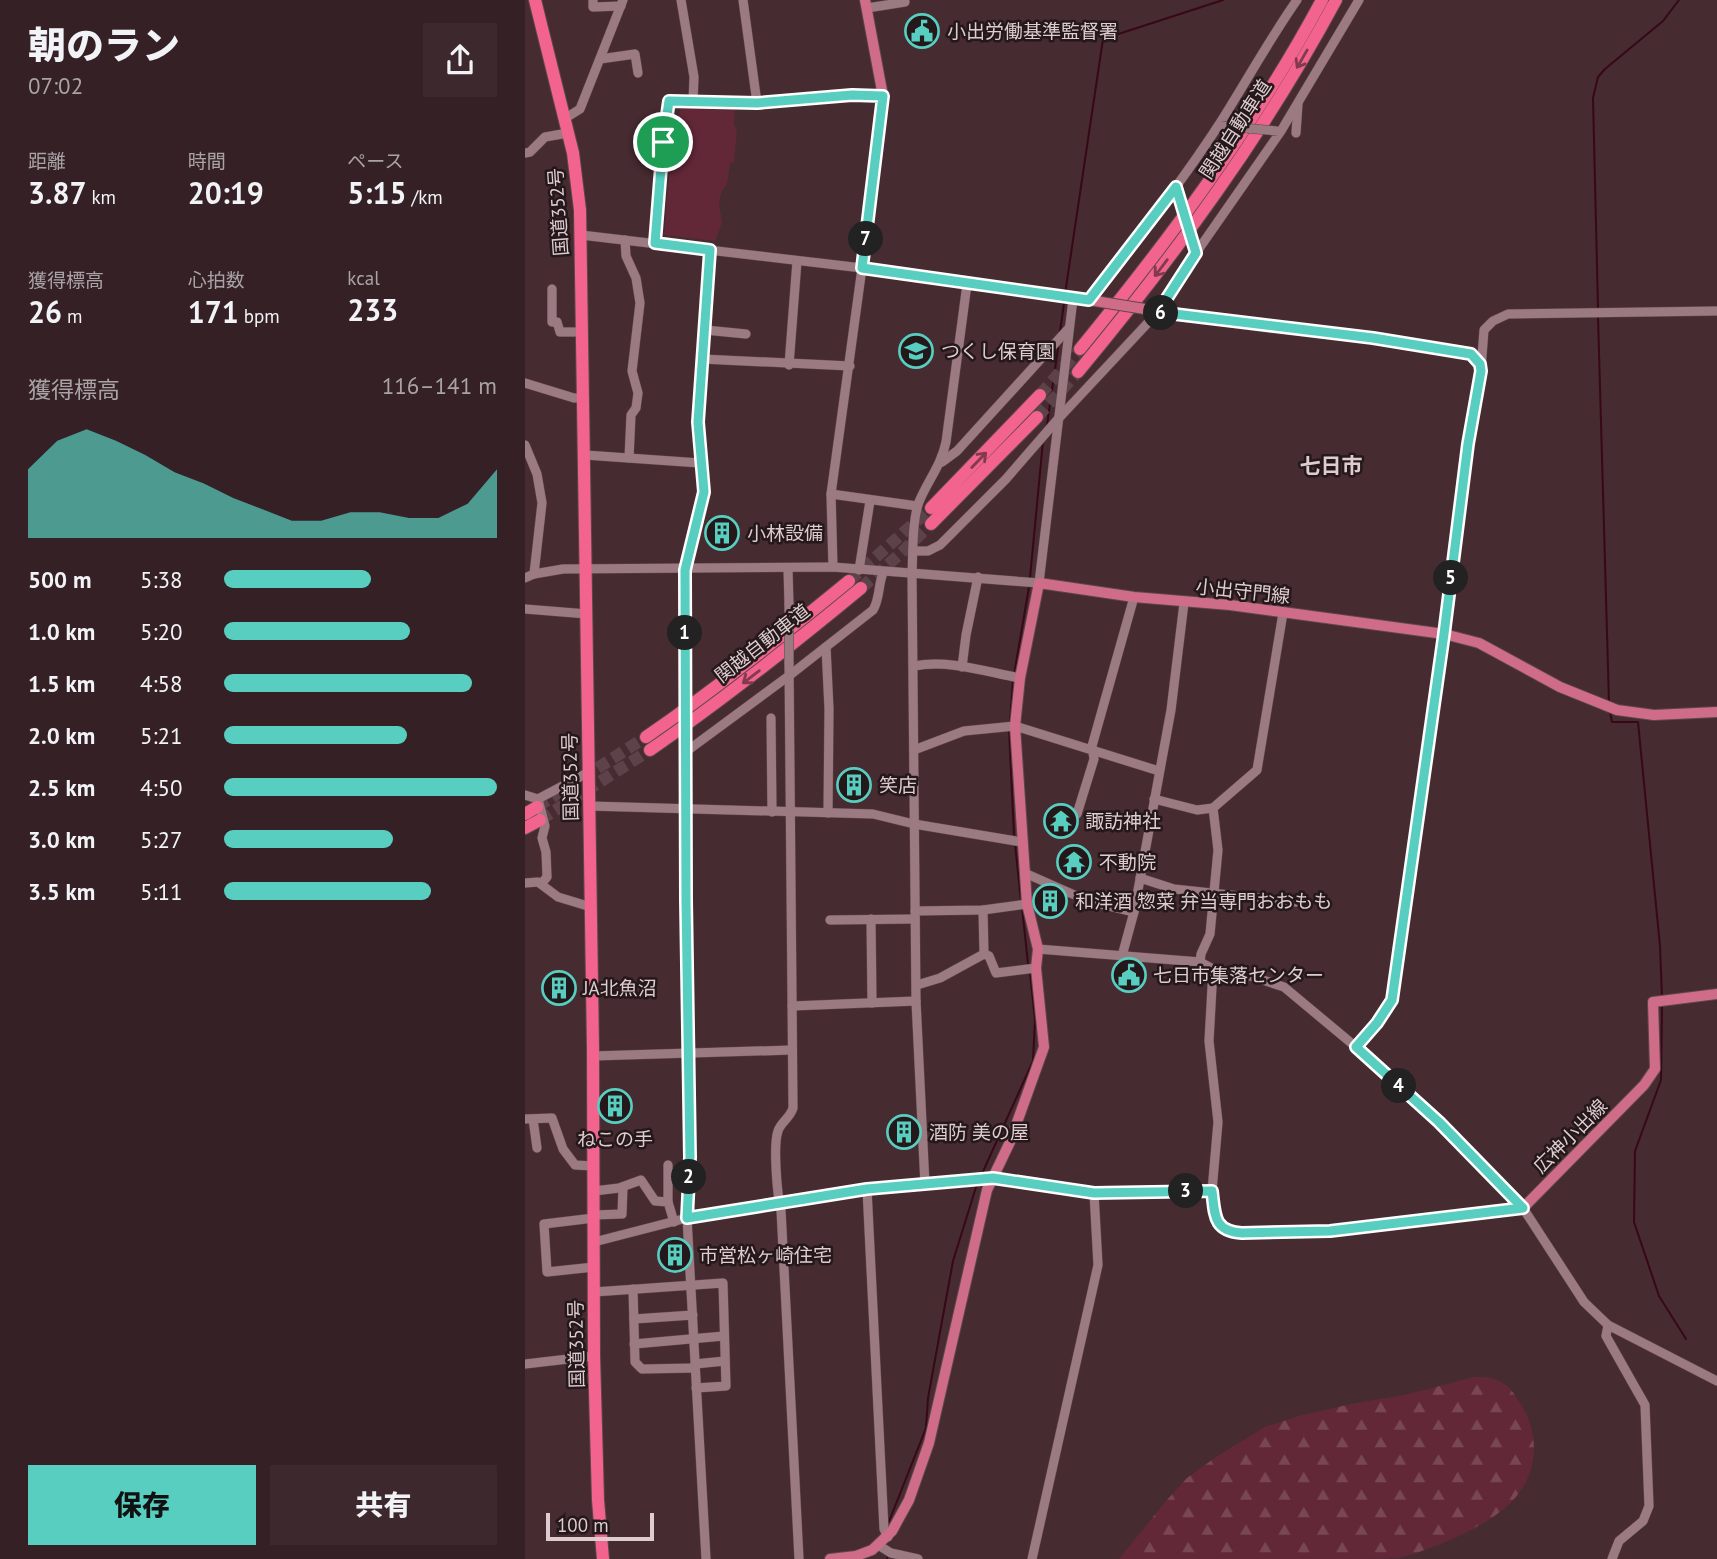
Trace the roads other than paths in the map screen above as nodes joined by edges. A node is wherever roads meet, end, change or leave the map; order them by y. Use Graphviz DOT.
graph roads {
  1 [pos="535,0"];
  2 [pos="593,0"];
  3 [pos="681,0"];
  4 [pos="743,0"];
  5 [pos="1297,0"];
  6 [pos="1322,0"];
  7 [pos="1336,0"];
  8 [pos="1359,0"];
  9 [pos="905,2"];
  10 [pos="622,3"];
  11 [pos="866,4"];
  12 [pos="600,59"];
  13 [pos="638,73"];
  14 [pos="883,96"];
  15 [pos="693,102"];
  16 [pos="1298,102"];
  17 [pos="757,103"];
  18 [pos="564,119"];
  19 [pos="1221,125"];
  20 [pos="1279,131"];
  21 [pos="568,133"];
  22 [pos="1296,133"];
  23 [pos="525,153"];
  24 [pos="1177,188"];
  25 [pos="581,235"];
  26 [pos="625,240"];
  27 [pos="655,243"];
  28 [pos="710,250"];
  29 [pos="1196,251"];
  30 [pos="797,261"];
  31 [pos="862,268"];
  32 [pos="967,284"];
  33 [pos="552,289"];
  34 [pos="1073,299"];
  35 [pos="1092,301"];
  36 [pos="1155,311"];
  37 [pos="1717,311"];
  38 [pos="1069,328"];
  39 [pos="705,330"];
  40 [pos="578,332"];
  41 [pos="746,334"];
  42 [pos="1080,349"];
  43 [pos="702,359"];
  44 [pos="789,365"];
  45 [pos="850,366"];
  46 [pos="1481,371"];
  47 [pos="1078,372"];
  48 [pos="525,383"];
  49 [pos="1040,395"];
  50 [pos="584,398"];
  51 [pos="1037,417"];
  52 [pos="1058,419"];
  53 [pos="525,445"];
  54 [pos="585,455"];
  55 [pos="629,458"];
  56 [pos="942,462"];
  57 [pos="700,463"];
  58 [pos="831,495"];
  59 [pos="870,501"];
  60 [pos="924,507"];
  61 [pos="931,524"];
  62 [pos="913,551"];
  63 [pos="833,567"];
  64 [pos="586,569"];
  65 [pos="788,569"];
  66 [pos="685,570"];
  67 [pos="859,570"];
  68 [pos="883,573"];
  69 [pos="912,574"];
  70 [pos="530,576"];
  71 [pos="978,577"];
  72 [pos="849,581"];
  73 [pos="1039,583"];
  74 [pos="861,588"];
  75 [pos="1134,597"];
  76 [pos="1184,603"];
  77 [pos="525,609"];
  78 [pos="1283,613"];
  79 [pos="587,614"];
  80 [pos="1444,634"];
  81 [pos="826,647"];
  82 [pos="914,666"];
  83 [pos="962,667"];
  84 [pos="790,675"];
  85 [pos="1020,678"];
  86 [pos="1717,712"];
  87 [pos="771,718"];
  88 [pos="1015,726"];
  89 [pos="646,737"];
  90 [pos="650,750"];
  91 [pos="914,750"];
  92 [pos="687,751"];
  93 [pos="1094,751"];
  94 [pos="1159,771"];
  95 [pos="589,772"];
  96 [pos="525,795"];
  97 [pos="1154,799"];
  98 [pos="590,806"];
  99 [pos="685,808"];
  100 [pos="1213,808"];
  101 [pos="535,810"];
  102 [pos="772,812"];
  103 [pos="790,813"];
  104 [pos="828,813"];
  105 [pos="1077,814"];
  106 [pos="914,824"];
  107 [pos="525,828"];
  108 [pos="1022,842"];
  109 [pos="1027,874"];
  110 [pos="1140,878"];
  111 [pos="525,883"];
  112 [pos="541,884"];
  113 [pos="1213,895"];
  114 [pos="1296,902"];
  115 [pos="1027,904"];
  116 [pos="591,907"];
  117 [pos="983,910"];
  118 [pos="1134,912"];
  119 [pos="915,915"];
  120 [pos="871,919"];
  121 [pos="830,920"];
  122 [pos="1038,949"];
  123 [pos="984,954"];
  124 [pos="1122,956"];
  125 [pos="1200,962"];
  126 [pos="1036,968"];
  127 [pos="1213,969"];
  128 [pos="917,985"];
  129 [pos="1717,994"];
  130 [pos="916,1001"];
  131 [pos="872,1003"];
  132 [pos="792,1006"];
  133 [pos="1356,1047"];
  134 [pos="792,1050"];
  135 [pos="687,1053"];
  136 [pos="593,1056"];
  137 [pos="529,1119"];
  138 [pos="537,1148"];
  139 [pos="668,1165"];
  140 [pos="593,1166"];
  141 [pos="993,1178"];
  142 [pos="925,1185"];
  143 [pos="623,1187"];
  144 [pos="867,1189"];
  145 [pos="594,1191"];
  146 [pos="1212,1191"];
  147 [pos="1094,1193"];
  148 [pos="667,1202"];
  149 [pos="779,1204"];
  150 [pos="1523,1208"];
  151 [pos="594,1216"];
  152 [pos="687,1218"];
  153 [pos="674,1222"];
  154 [pos="594,1242"];
  155 [pos="594,1267"];
  156 [pos="692,1284"];
  157 [pos="633,1289"];
  158 [pos="594,1292"];
  159 [pos="693,1315"];
  160 [pos="634,1319"];
  161 [pos="1608,1325"];
  162 [pos="724,1336"];
  163 [pos="694,1338"];
  164 [pos="634,1344"];
  165 [pos="594,1356"];
  166 [pos="725,1361"];
  167 [pos="525,1364"];
  168 [pos="695,1366"];
  169 [pos="1717,1381"];
  170 [pos="696,1388"];
  171 [pos="888,1537"];
  172 [pos="878,1545"];
  173 [pos="603,1559"];
  174 [pos="706,1559"];
  175 [pos="799,1559"];
  176 [pos="830,1559"];
  177 [pos="918,1559"];
  178 [pos="1032,1559"];
  179 [pos="1612,1559"];
  1 -- 18 [label="highway, 国道352号"];
  2 -- 10 [label="street"];
  3 -- 15 [label="street"];
  4 -- 17 [label="street"];
  5 -- 19 [label="street"];
  6 -- 42 [label="highway, 関越自動車道"];
  7 -- 47 [label="highway, 関越自動車道, one-way"];
  8 -- 16 [label="street"];
  9 -- 11 [label="street"];
  10 -- 12 [label="street"];
  11 -- 14 [label="main road"];
  12 -- 13 [label="street"];
  12 -- 18 [label="street"];
  14 -- 17 [label="street"];
  14 -- 31 [label="main road"];
  15 -- 17 [label="street"];
  15 -- 27 [label="street"];
  16 -- 20 [label="street"];
  16 -- 22 [label="street"];
  18 -- 21 [label="highway, 国道352号"];
  19 -- 20 [label="street, bridge"];
  19 -- 24 [label="street"];
  20 -- 29 [label="street"];
  21 -- 23 [label="street"];
  21 -- 25 [label="highway, 国道352号"];
  24 -- 29 [label="street, bridge"];
  24 -- 35 [label="street"];
  25 -- 26 [label="street"];
  25 -- 50 [label="highway, 国道352号"];
  26 -- 27 [label="street"];
  26 -- 55 [label="street"];
  27 -- 28 [label="street"];
  28 -- 30 [label="street"];
  28 -- 39 [label="street"];
  29 -- 36 [label="street"];
  30 -- 31 [label="street"];
  30 -- 44 [label="street"];
  31 -- 32 [label="main road"];
  31 -- 45 [label="street"];
  32 -- 34 [label="main road"];
  32 -- 56 [label="street"];
  33 -- 40 [label="street"];
  34 -- 35 [label="main road"];
  34 -- 38 [label="street"];
  35 -- 36 [label="main road, bridge"];
  36 -- 46 [label="main road"];
  36 -- 52 [label="street"];
  37 -- 46 [label="street"];
  38 -- 52 [label="street"];
  38 -- 56 [label="street"];
  39 -- 41 [label="street"];
  39 -- 43 [label="street"];
  43 -- 44 [label="street"];
  43 -- 57 [label="street"];
  44 -- 45 [label="street"];
  45 -- 58 [label="street"];
  46 -- 80 [label="main road"];
  48 -- 50 [label="street"];
  60 -- 49 [label="highway, one-way"];
  50 -- 54 [label="highway, 国道352号"];
  51 -- 61 [label="highway"];
  52 -- 62 [label="street"];
  52 -- 73 [label="street"];
  53 -- 70 [label="street"];
  54 -- 55 [label="street"];
  54 -- 64 [label="highway, 国道352号"];
  55 -- 57 [label="street"];
  56 -- 60 [label="street"];
  57 -- 66 [label="street"];
  58 -- 59 [label="street"];
  58 -- 63 [label="street"];
  59 -- 60 [label="street"];
  59 -- 67 [label="street"];
  60 -- 62 [label="street"];
  62 -- 69 [label="street"];
  63 -- 65 [label="street"];
  63 -- 67 [label="street"];
  64 -- 66 [label="street"];
  64 -- 70 [label="street"];
  64 -- 79 [label="highway, 国道352号"];
  65 -- 66 [label="street"];
  65 -- 84 [label="street, bridge"];
  66 -- 92 [label="street, bridge"];
  67 -- 68 [label="street"];
  68 -- 69 [label="street"];
  68 -- 81 [label="street"];
  69 -- 71 [label="street"];
  69 -- 82 [label="street"];
  71 -- 73 [label="street"];
  71 -- 83 [label="street"];
  72 -- 89 [label="highway, 関越自動車道"];
  73 -- 75 [label="main road, 小出守門線"];
  73 -- 85 [label="main road"];
  74 -- 90 [label="highway, 関越自動車道, one-way"];
  75 -- 76 [label="main road, 小出守門線"];
  75 -- 93 [label="street"];
  76 -- 78 [label="main road, 小出守門線"];
  76 -- 94 [label="street"];
  77 -- 79 [label="street"];
  78 -- 80 [label="main road, 小出守門線"];
  78 -- 100 [label="street"];
  79 -- 95 [label="highway, 国道352号"];
  80 -- 86 [label="main road, 小出守門線"];
  80 -- 133 [label="main road"];
  81 -- 84 [label="street"];
  81 -- 104 [label="street"];
  82 -- 83 [label="street"];
  82 -- 91 [label="street"];
  83 -- 85 [label="street"];
  84 -- 92 [label="street"];
  84 -- 103 [label="street"];
  85 -- 88 [label="main road"];
  87 -- 102 [label="street"];
  88 -- 91 [label="street"];
  88 -- 93 [label="street"];
  88 -- 108 [label="main road"];
  91 -- 106 [label="street"];
  92 -- 99 [label="street"];
  93 -- 94 [label="street"];
  93 -- 105 [label="street"];
  94 -- 97 [label="street"];
  95 -- 98 [label="highway, 国道352号"];
  95 -- 101 [label="street"];
  96 -- 101 [label="street"];
  97 -- 100 [label="street"];
  97 -- 110 [label="street"];
  98 -- 99 [label="street"];
  98 -- 116 [label="highway, 国道352号"];
  99 -- 102 [label="street"];
  99 -- 135 [label="street"];
  100 -- 113 [label="street"];
  101 -- 107 [label="highway"];
  101 -- 112 [label="street"];
  102 -- 103 [label="street"];
  103 -- 104 [label="street"];
  103 -- 132 [label="street"];
  104 -- 106 [label="street"];
  106 -- 108 [label="street"];
  106 -- 119 [label="street"];
  108 -- 109 [label="main road"];
  109 -- 115 [label="main road"];
  109 -- 118 [label="street"];
  110 -- 113 [label="street"];
  110 -- 118 [label="street"];
  111 -- 112 [label="street"];
  112 -- 116 [label="street"];
  113 -- 114 [label="street"];
  113 -- 125 [label="street"];
  115 -- 117 [label="street"];
  115 -- 122 [label="main road"];
  116 -- 136 [label="highway, 国道352号"];
  117 -- 119 [label="street"];
  117 -- 123 [label="street"];
  118 -- 124 [label="street"];
  119 -- 120 [label="street"];
  119 -- 128 [label="street"];
  120 -- 121 [label="street"];
  120 -- 131 [label="street"];
  122 -- 124 [label="street"];
  122 -- 126 [label="main road"];
  123 -- 126 [label="street"];
  123 -- 128 [label="street"];
  124 -- 125 [label="street"];
  125 -- 127 [label="street"];
  126 -- 141 [label="main road"];
  127 -- 133 [label="street"];
  127 -- 146 [label="street"];
  128 -- 130 [label="street"];
  129 -- 150 [label="main road, 広神小出線"];
  130 -- 131 [label="street"];
  130 -- 142 [label="street"];
  131 -- 132 [label="street"];
  132 -- 134 [label="street"];
  133 -- 150 [label="main road"];
  134 -- 135 [label="street"];
  134 -- 149 [label="street"];
  135 -- 136 [label="street"];
  135 -- 152 [label="street"];
  136 -- 140 [label="highway, 国道352号"];
  137 -- 138 [label="street"];
  137 -- 140 [label="street"];
  139 -- 148 [label="street"];
  140 -- 145 [label="highway, 国道352号"];
  141 -- 142 [label="street"];
  141 -- 147 [label="street"];
  141 -- 171 [label="main road"];
  142 -- 144 [label="street"];
  143 -- 145 [label="street"];
  143 -- 148 [label="street"];
  143 -- 151 [label="street"];
  144 -- 149 [label="street"];
  144 -- 171 [label="street"];
  145 -- 151 [label="highway, 国道352号"];
  146 -- 147 [label="street"];
  146 -- 150 [label="street"];
  147 -- 178 [label="street"];
  148 -- 153 [label="street"];
  149 -- 152 [label="street"];
  149 -- 175 [label="street"];
  150 -- 161 [label="street"];
  151 -- 154 [label="highway, 国道352号"];
  151 -- 155 [label="street"];
  152 -- 153 [label="street"];
  152 -- 156 [label="street"];
  153 -- 154 [label="street"];
  154 -- 155 [label="highway, 国道352号"];
  155 -- 158 [label="highway, 国道352号"];
  156 -- 157 [label="street"];
  156 -- 159 [label="street"];
  156 -- 162 [label="street"];
  157 -- 158 [label="street"];
  157 -- 160 [label="street"];
  158 -- 165 [label="highway, 国道352号"];
  159 -- 160 [label="street"];
  159 -- 163 [label="street"];
  160 -- 164 [label="street"];
  161 -- 169 [label="street"];
  161 -- 179 [label="street"];
  162 -- 163 [label="street"];
  162 -- 166 [label="street"];
  163 -- 164 [label="street"];
  163 -- 168 [label="street"];
  164 -- 168 [label="street"];
  165 -- 167 [label="street"];
  165 -- 173 [label="highway, 国道352号"];
  166 -- 168 [label="street"];
  166 -- 170 [label="street"];
  168 -- 170 [label="street"];
  170 -- 174 [label="street"];
  171 -- 172 [label="main road"];
  172 -- 176 [label="main road"];
  172 -- 177 [label="street"];
}
